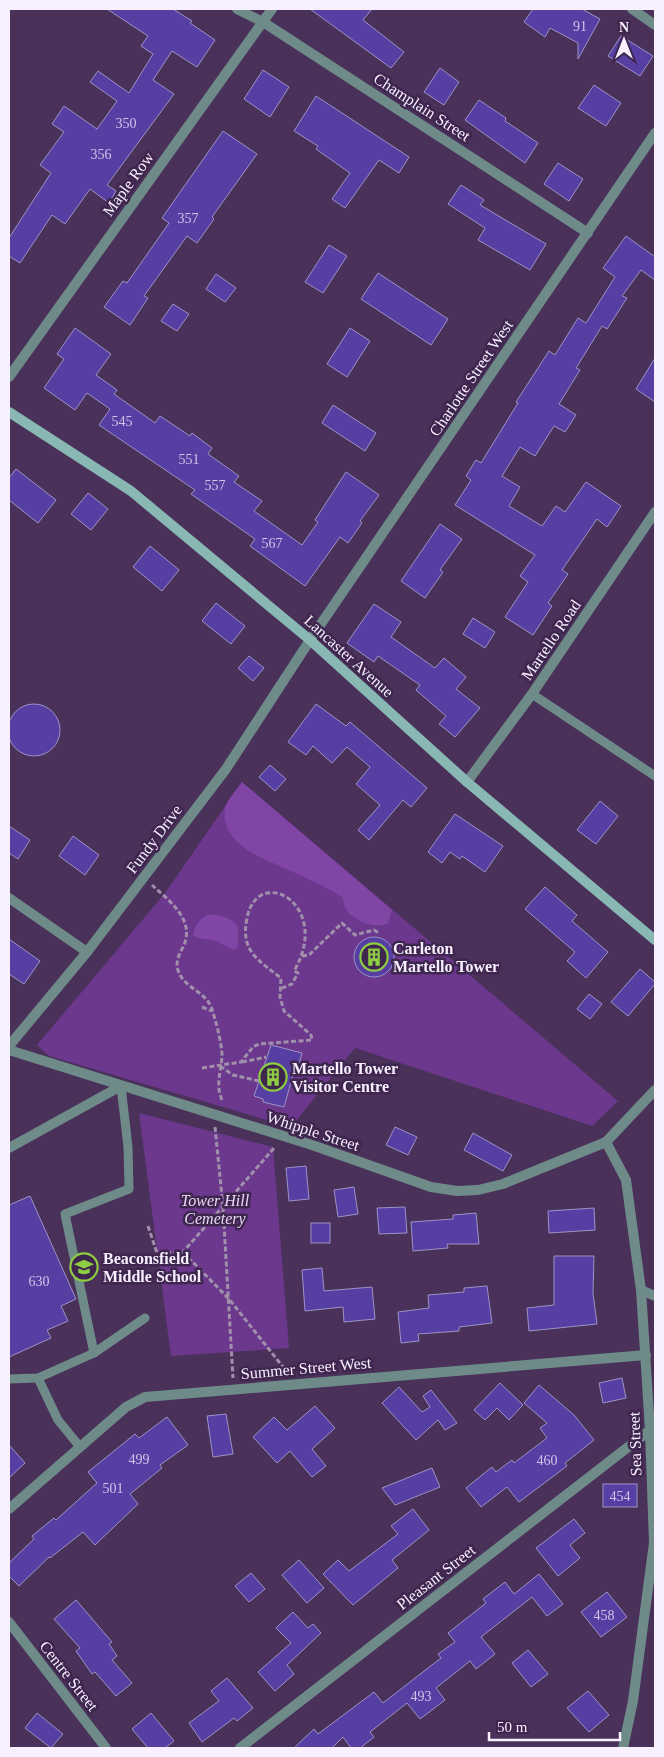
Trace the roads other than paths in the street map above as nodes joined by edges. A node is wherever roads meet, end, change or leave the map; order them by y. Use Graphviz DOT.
graph roads {
  1 [pos="237,9"];
  2 [pos="272,9"];
  3 [pos="632,9"];
  4 [pos="263,22"];
  5 [pos="655,25"];
  6 [pos="655,132"];
  7 [pos="588,233"];
  8 [pos="9,377"];
  9 [pos="9,412"];
  10 [pos="655,512"];
  11 [pos="310,640"];
  12 [pos="532,694"];
  13 [pos="655,776"];
  14 [pos="467,782"];
  15 [pos="9,898"];
  16 [pos="655,940"];
  17 [pos="87,952"];
  18 [pos="9,1046"];
  19 [pos="9,1050"];
  20 [pos="121,1086"];
  21 [pos="655,1090"];
  22 [pos="606,1142"];
  23 [pos="9,1148"];
  24 [pos="641,1290"];
  25 [pos="655,1296"];
  26 [pos="145,1318"];
  27 [pos="94,1353"];
  28 [pos="646,1355"];
  29 [pos="38,1378"];
  30 [pos="9,1379"];
  31 [pos="650,1430"];
  32 [pos="80,1447"];
  33 [pos="9,1509"];
  34 [pos="9,1622"];
  35 [pos="106,1748"];
  36 [pos="240,1748"];
  37 [pos="623,1748"];
  1 -- 4 [label="street, Champlain Street"];
  2 -- 4 [label="street, Maple Row"];
  3 -- 5 [label="street"];
  4 -- 7 [label="street, Champlain Street"];
  4 -- 8 [label="street, Maple Row"];
  6 -- 7 [label="street, Charlotte Street West"];
  7 -- 11 [label="street, Charlotte Street West"];
  9 -- 11 [label="street, Lancaster Avenue"];
  10 -- 12 [label="street, Martello Road"];
  11 -- 14 [label="street, Lancaster Avenue"];
  11 -- 17 [label="street, Fundy Drive"];
  12 -- 13 [label="lane"];
  12 -- 14 [label="street, Martello Road"];
  14 -- 16 [label="street, Lancaster Avenue"];
  15 -- 17 [label="street"];
  17 -- 18 [label="street, Fundy Drive"];
  19 -- 20 [label="street, Whipple Street"];
  20 -- 22 [label="street, Whipple Street"];
  20 -- 23 [label="street"];
  20 -- 27 [label="lane"];
  21 -- 22 [label="street"];
  22 -- 24 [label="street, Sea Street"];
  24 -- 25 [label="street"];
  24 -- 28 [label="street, Sea Street"];
  26 -- 27 [label="lane"];
  27 -- 29 [label="lane"];
  28 -- 31 [label="street, Sea Street"];
  28 -- 32 [label="street, Summer Street West"];
  29 -- 30 [label="lane"];
  29 -- 32 [label="lane"];
  31 -- 36 [label="street, Pleasant Street"];
  31 -- 37 [label="street, Sea Street"];
  32 -- 33 [label="street, Summer Street West"];
  34 -- 35 [label="street, Centre Street"];
}
